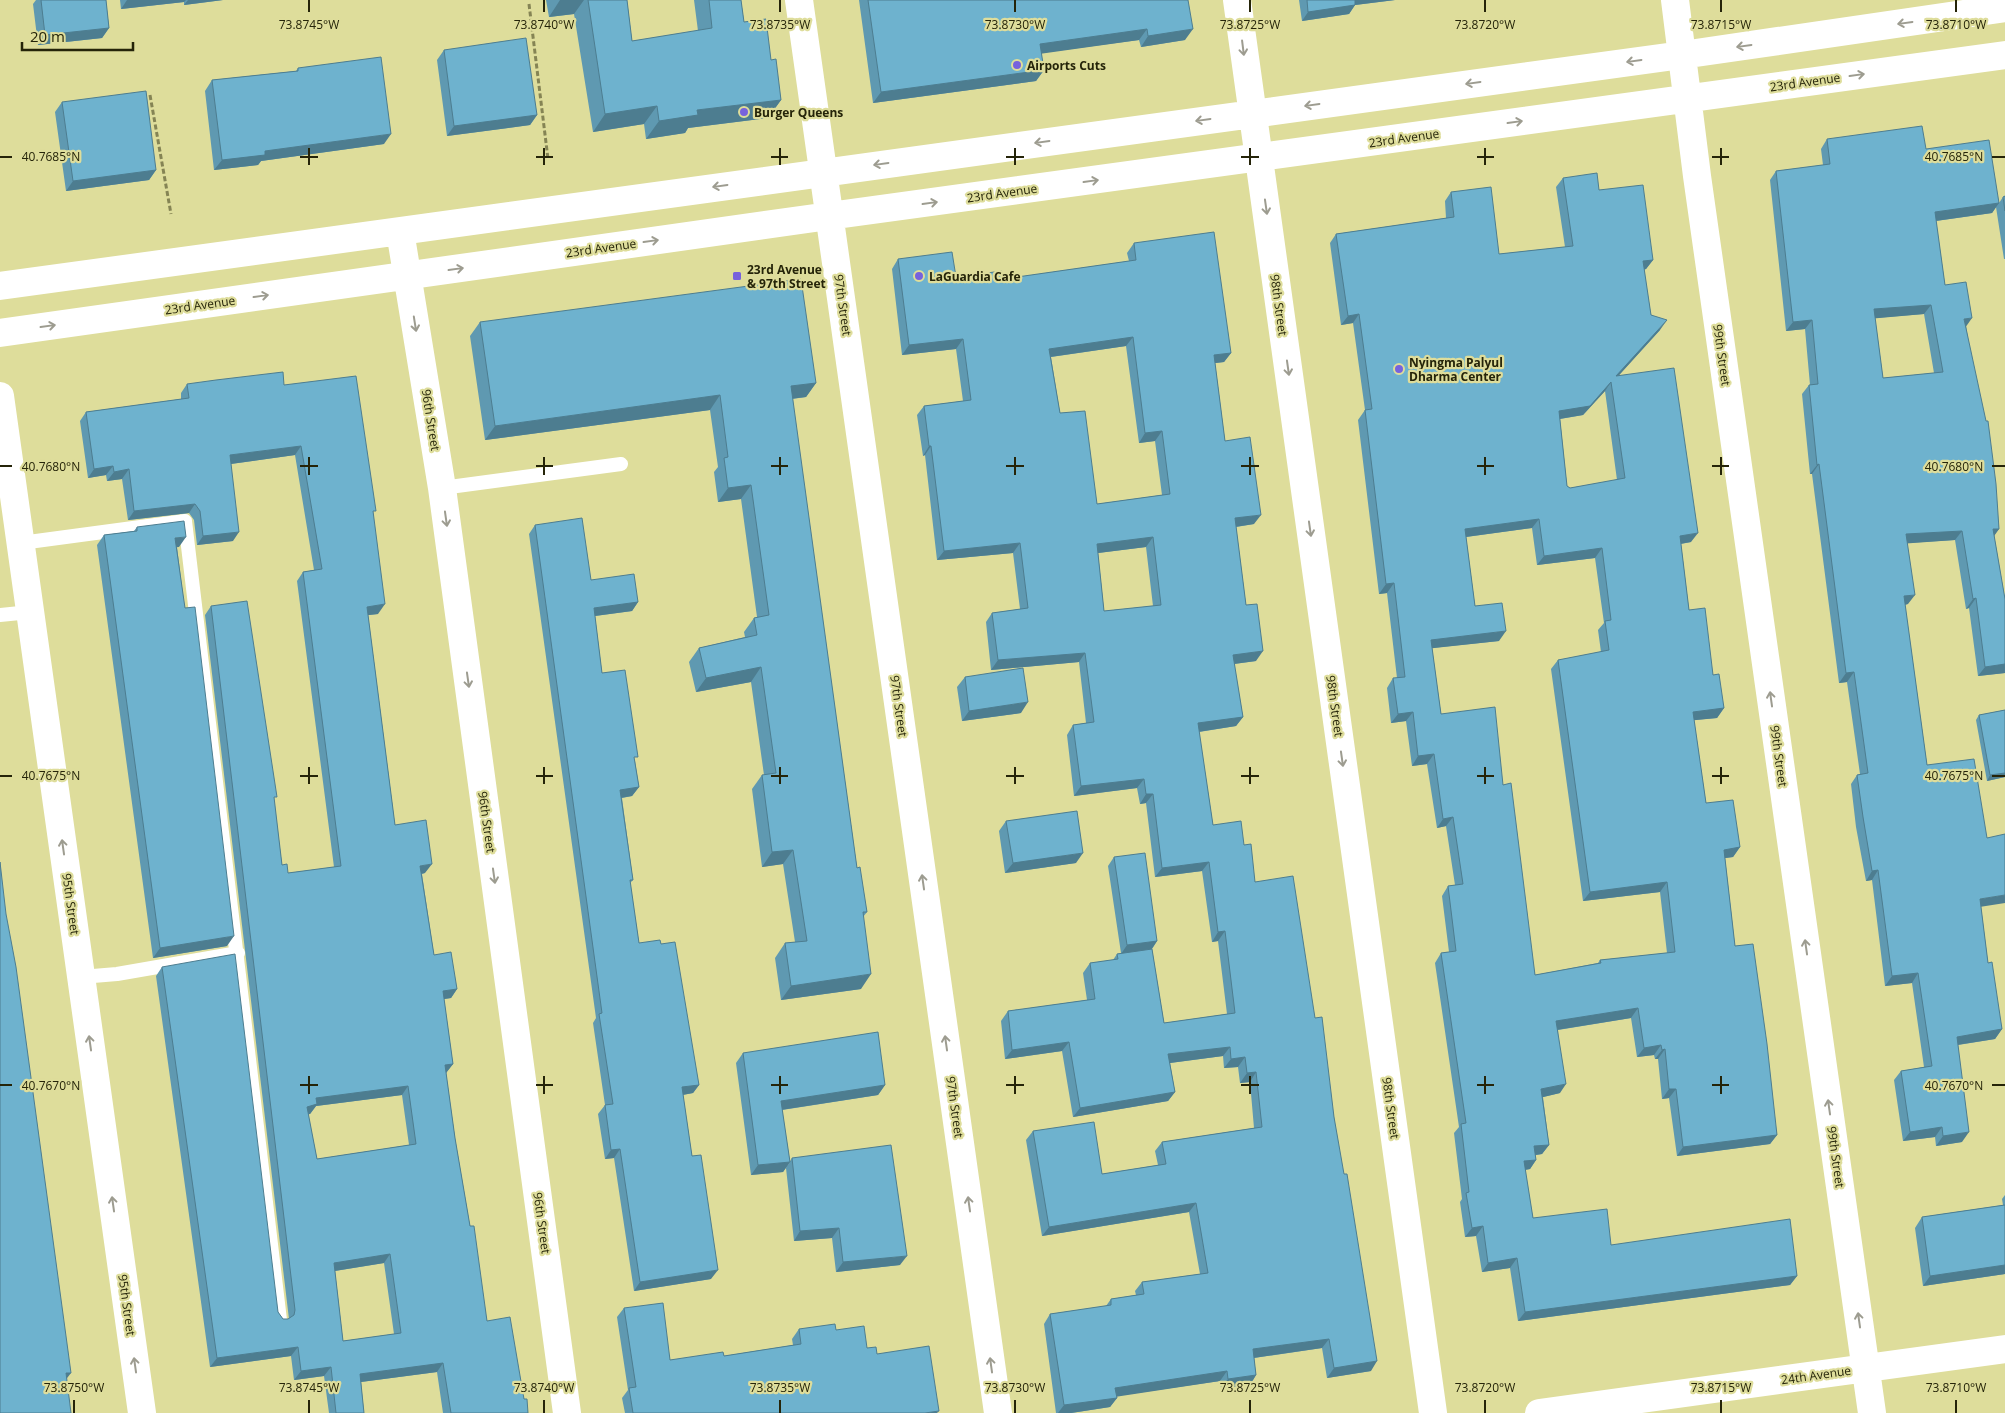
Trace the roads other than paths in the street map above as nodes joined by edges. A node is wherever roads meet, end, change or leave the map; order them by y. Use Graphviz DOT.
graph roads {
  1 [pos="798,0"];
  2 [pos="1237,0"];
  3 [pos="1674,0"];
  4 [pos="2005,8"];
  5 [pos="1682,55"];
  6 [pos="2005,55"];
  7 [pos="1688,98"];
  8 [pos="1252,113"];
  9 [pos="1259,159"];
  10 [pos="823,172"];
  11 [pos="830,216"];
  12 [pos="400,231"];
  13 [pos="407,276"];
  14 [pos="0,286"];
  15 [pos="0,333"];
  16 [pos="0,396"];
  17 [pos="620,464"];
  18 [pos="442,488"];
  19 [pos="21,543"];
  20 [pos="30,612"];
  21 [pos="0,615"];
  22 [pos="238,953"];
  23 [pos="81,978"];
  24 [pos="280,1320"];
  25 [pos="2005,1349"];
  26 [pos="1866,1369"];
  27 [pos="142,1413"];
  28 [pos="567,1413"];
  29 [pos="998,1413"];
  30 [pos="1433,1413"];
  31 [pos="1538,1413"];
  32 [pos="1872,1413"];
  1 -- 10 [label="street, 97th Street"];
  2 -- 8 [label="street, 98th Street, one-way"];
  3 -- 5 [label="street"];
  4 -- 5 [label="street, one-way"];
  5 -- 7 [label="street, 99th Street"];
  5 -- 8 [label="street, one-way"];
  7 -- 6 [label="street, 23rd Avenue, one-way"];
  9 -- 7 [label="street, 23rd Avenue, one-way"];
  26 -- 7 [label="street, 99th Street, one-way"];
  8 -- 9 [label="street, 98th Street"];
  8 -- 10 [label="street, one-way"];
  11 -- 9 [label="street, 23rd Avenue, one-way"];
  9 -- 30 [label="street, 98th Street, one-way"];
  10 -- 11 [label="street, 97th Street"];
  10 -- 12 [label="street, one-way"];
  13 -- 11 [label="street, 23rd Avenue, one-way"];
  29 -- 11 [label="street, 97th Street, one-way"];
  12 -- 13 [label="street, 96th Street"];
  12 -- 14 [label="street"];
  15 -- 13 [label="street, 23rd Avenue, one-way"];
  13 -- 18 [label="street, 96th Street, one-way"];
  16 -- 19 [label="street, 95th Street"];
  17 -- 18 [label="lane"];
  18 -- 28 [label="street, 96th Street, one-way"];
  19 -- 20 [label="street, 95th Street"];
  19 -- 22 [label="lane"];
  20 -- 21 [label="lane"];
  23 -- 20 [label="street, 95th Street, one-way"];
  22 -- 23 [label="lane"];
  22 -- 24 [label="lane"];
  27 -- 23 [label="street, 95th Street, one-way"];
  25 -- 26 [label="street, 24th Avenue"];
  26 -- 31 [label="street, 24th Avenue"];
  26 -- 32 [label="street, 99th Street"];
}
